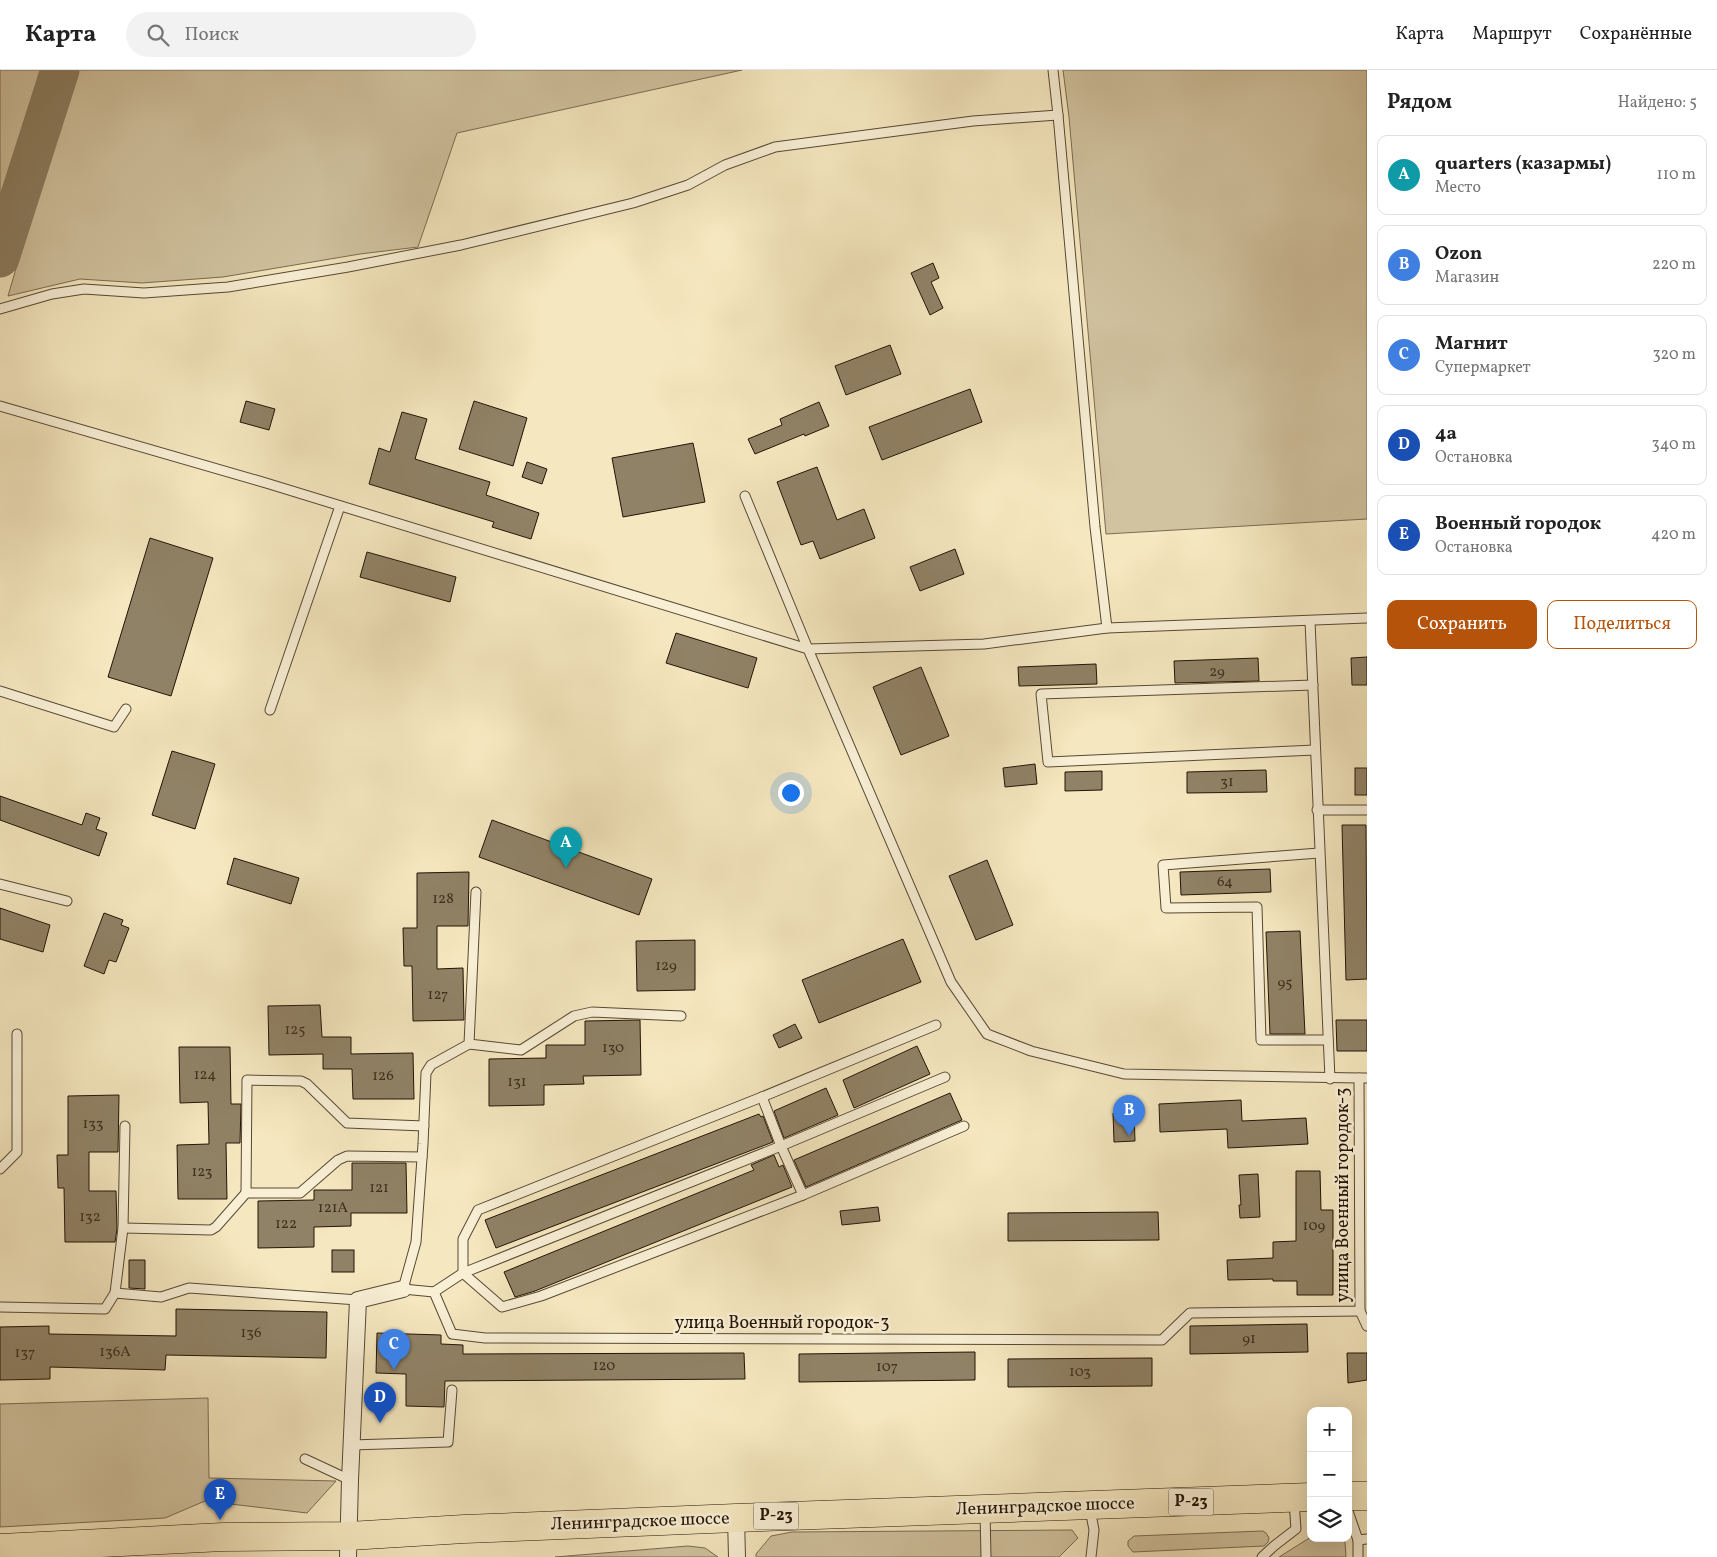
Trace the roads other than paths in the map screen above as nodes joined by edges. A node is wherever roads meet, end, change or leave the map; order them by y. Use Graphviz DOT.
graph roads {
  1 [pos="1053,70"];
  2 [pos="1058,115"];
  3 [pos="0,309"];
  4 [pos="0,406"];
  5 [pos="745,496"];
  6 [pos="340,506"];
  7 [pos="1367,618"];
  8 [pos="1310,621"];
  9 [pos="1107,628"];
  10 [pos="808,649"];
  11 [pos="1313,685"];
  12 [pos="0,691"];
  13 [pos="126,709"];
  14 [pos="270,710"];
  15 [pos="1315,750"];
  16 [pos="1318,810"];
  17 [pos="1367,810"];
  18 [pos="1319,853"];
  19 [pos="0,884"];
  20 [pos="476,892"];
  21 [pos="67,901"];
  22 [pos="681,1016"];
  23 [pos="936,1024"];
  24 [pos="17,1034"];
  25 [pos="1328,1040"];
  26 [pos="469,1044"];
  27 [pos="945,1077"];
  28 [pos="1363,1078"];
  29 [pos="1330,1079"];
  30 [pos="762,1098"];
  31 [pos="125,1126"];
  32 [pos="424,1126"];
  33 [pos="964,1126"];
  34 [pos="781,1146"];
  35 [pos="422,1157"];
  36 [pos="0,1169"];
  37 [pos="246,1193"];
  38 [pos="803,1195"];
  39 [pos="123,1228"];
  40 [pos="463,1273"];
  41 [pos="403,1289"];
  42 [pos="434,1292"];
  43 [pos="115,1293"];
  44 [pos="358,1300"];
  45 [pos="0,1308"];
  46 [pos="1360,1311"];
  47 [pos="1367,1326"];
  48 [pos="452,1390"];
  49 [pos="351,1444"];
  50 [pos="305,1459"];
  51 [pos="350,1480"];
  52 [pos="1352,1496"];
  53 [pos="1367,1496"];
  54 [pos="1302,1497"];
  55 [pos="1089,1506"];
  56 [pos="985,1509"];
  57 [pos="736,1518"];
  58 [pos="1352,1518"];
  59 [pos="1363,1539"];
  60 [pos="348,1546"];
  61 [pos="0,1548"];
  62 [pos="737,1557"];
  63 [pos="986,1557"];
  64 [pos="1091,1557"];
  65 [pos="1262,1557"];
  66 [pos="1358,1557"];
  1 -- 2 [label="lane"];
  2 -- 3 [label="lane"];
  2 -- 9 [label="lane"];
  4 -- 6 [label="lane"];
  5 -- 10 [label="lane"];
  6 -- 10 [label="lane"];
  6 -- 14 [label="lane"];
  7 -- 8 [label="lane"];
  8 -- 9 [label="lane"];
  8 -- 11 [label="lane"];
  9 -- 10 [label="lane"];
  10 -- 29 [label="lane"];
  11 -- 15 [label="lane"];
  11 -- 15 [label="lane"];
  12 -- 13 [label="lane"];
  15 -- 16 [label="lane"];
  16 -- 17 [label="lane"];
  16 -- 18 [label="lane"];
  18 -- 25 [label="lane"];
  18 -- 25 [label="lane"];
  19 -- 21 [label="lane"];
  20 -- 26 [label="lane"];
  22 -- 26 [label="lane"];
  23 -- 30 [label="lane"];
  24 -- 36 [label="lane"];
  25 -- 29 [label="lane"];
  26 -- 32 [label="lane"];
  27 -- 34 [label="lane"];
  28 -- 29 [label="lane"];
  28 -- 46 [label="lane, улица Военный городок-3"];
  30 -- 34 [label="lane"];
  30 -- 40 [label="lane"];
  31 -- 39 [label="lane"];
  32 -- 35 [label="lane"];
  32 -- 37 [label="lane"];
  33 -- 38 [label="lane"];
  34 -- 38 [label="lane"];
  34 -- 40 [label="lane"];
  35 -- 37 [label="lane"];
  35 -- 41 [label="lane"];
  37 -- 39 [label="lane"];
  38 -- 40 [label="lane"];
  39 -- 43 [label="lane"];
  40 -- 42 [label="lane"];
  41 -- 42 [label="lane"];
  41 -- 44 [label="street"];
  42 -- 46 [label="lane, улица Военный городок-3"];
  43 -- 44 [label="lane"];
  43 -- 45 [label="lane"];
  44 -- 49 [label="street"];
  46 -- 47 [label="lane"];
  48 -- 49 [label="lane"];
  49 -- 51 [label="street"];
  50 -- 51 [label="lane"];
  51 -- 60 [label="street"];
  52 -- 53 [label="highway"];
  54 -- 55 [label="highway, Ленинградское шоссе / Р-23"];
  54 -- 65 [label="lane"];
  55 -- 56 [label="highway, Ленинградское шоссе / Р-23"];
  55 -- 64 [label="lane"];
  56 -- 57 [label="highway, Ленинградское шоссе / Р-23"];
  56 -- 63 [label="lane"];
  57 -- 60 [label="highway, Ленинградское шоссе / Р-23"];
  57 -- 62 [label="street"];
  58 -- 59 [label="lane"];
  59 -- 66 [label="lane"];
  60 -- 61 [label="highway, Ленинградское шоссе / Р-23"];
}
